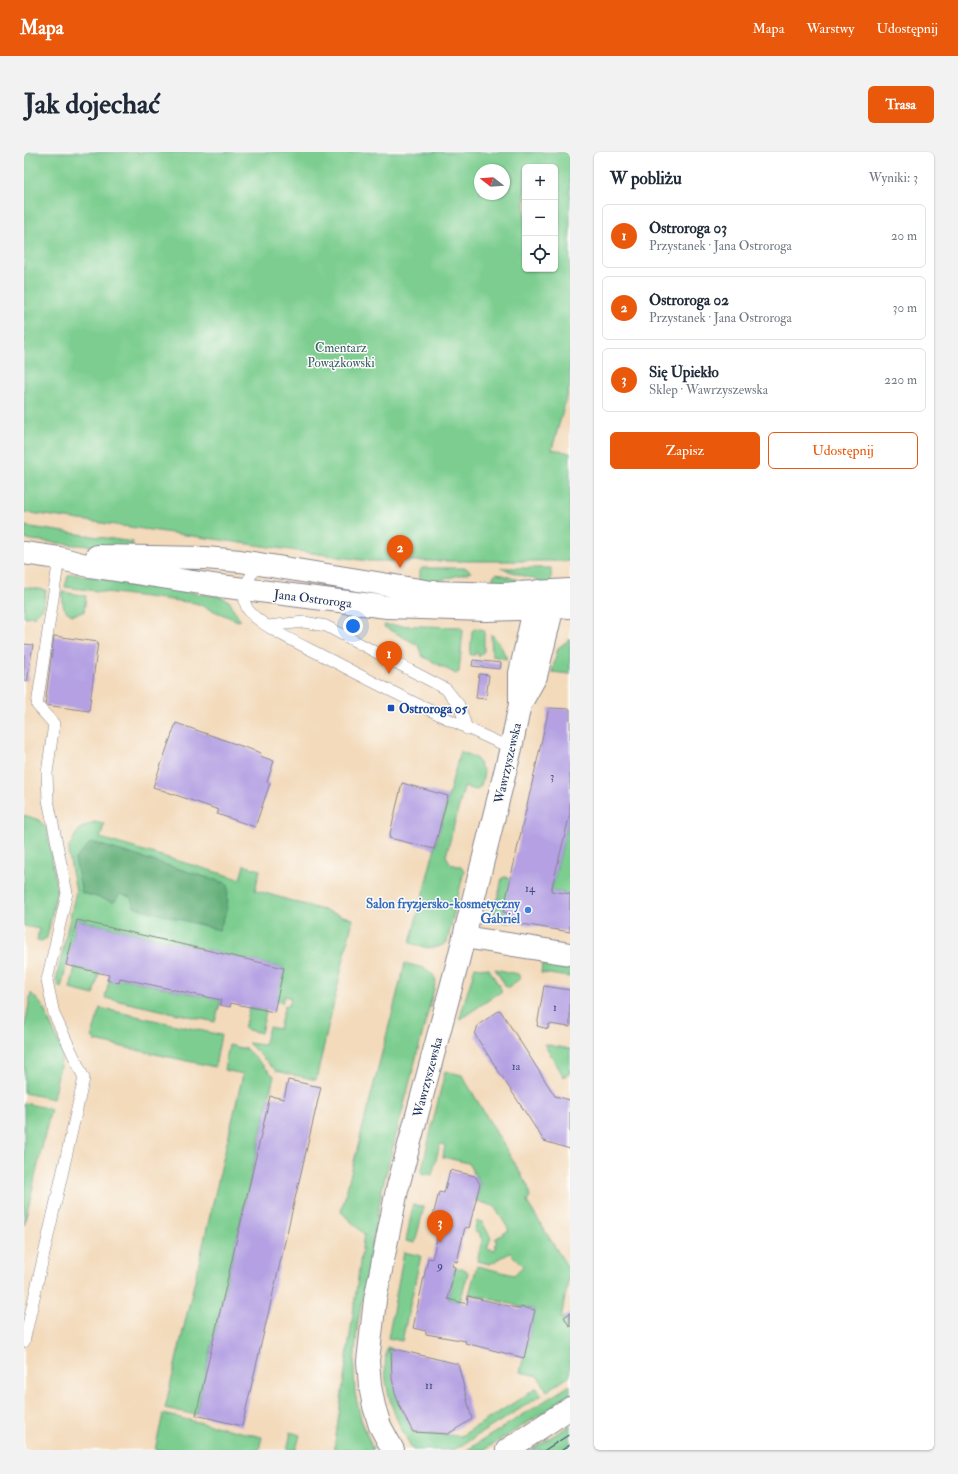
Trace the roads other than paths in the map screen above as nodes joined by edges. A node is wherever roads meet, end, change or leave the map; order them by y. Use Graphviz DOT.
graph roads {
  1 [pos="24,553"];
  2 [pos="59,558"];
  3 [pos="266,565"];
  4 [pos="246,589"];
  5 [pos="554,599"];
  6 [pos="268,626"];
  7 [pos="467,729"];
  8 [pos="511,748"];
  9 [pos="464,937"];
  10 [pos="570,954"];
  11 [pos="24,1342"];
  12 [pos="569,1410"];
  13 [pos="393,1450"];
  14 [pos="507,1450"];
  1 -- 2 [label="street, Jana Ostroroga"];
  2 -- 3 [label="street, Jana Ostroroga"];
  2 -- 4 [label="street, Jana Ostroroga"];
  2 -- 11 [label="lane"];
  3 -- 4 [label="lane"];
  3 -- 5 [label="street, Jana Ostroroga"];
  4 -- 5 [label="street, Jana Ostroroga"];
  4 -- 6 [label="lane"];
  5 -- 8 [label="street, Wawrzyszewska"];
  6 -- 7 [label="lane"];
  6 -- 7 [label="lane"];
  7 -- 8 [label="lane"];
  8 -- 9 [label="street, Wawrzyszewska"];
  9 -- 10 [label="street"];
  9 -- 13 [label="street, Wawrzyszewska"];
  12 -- 14 [label="street"];
}
